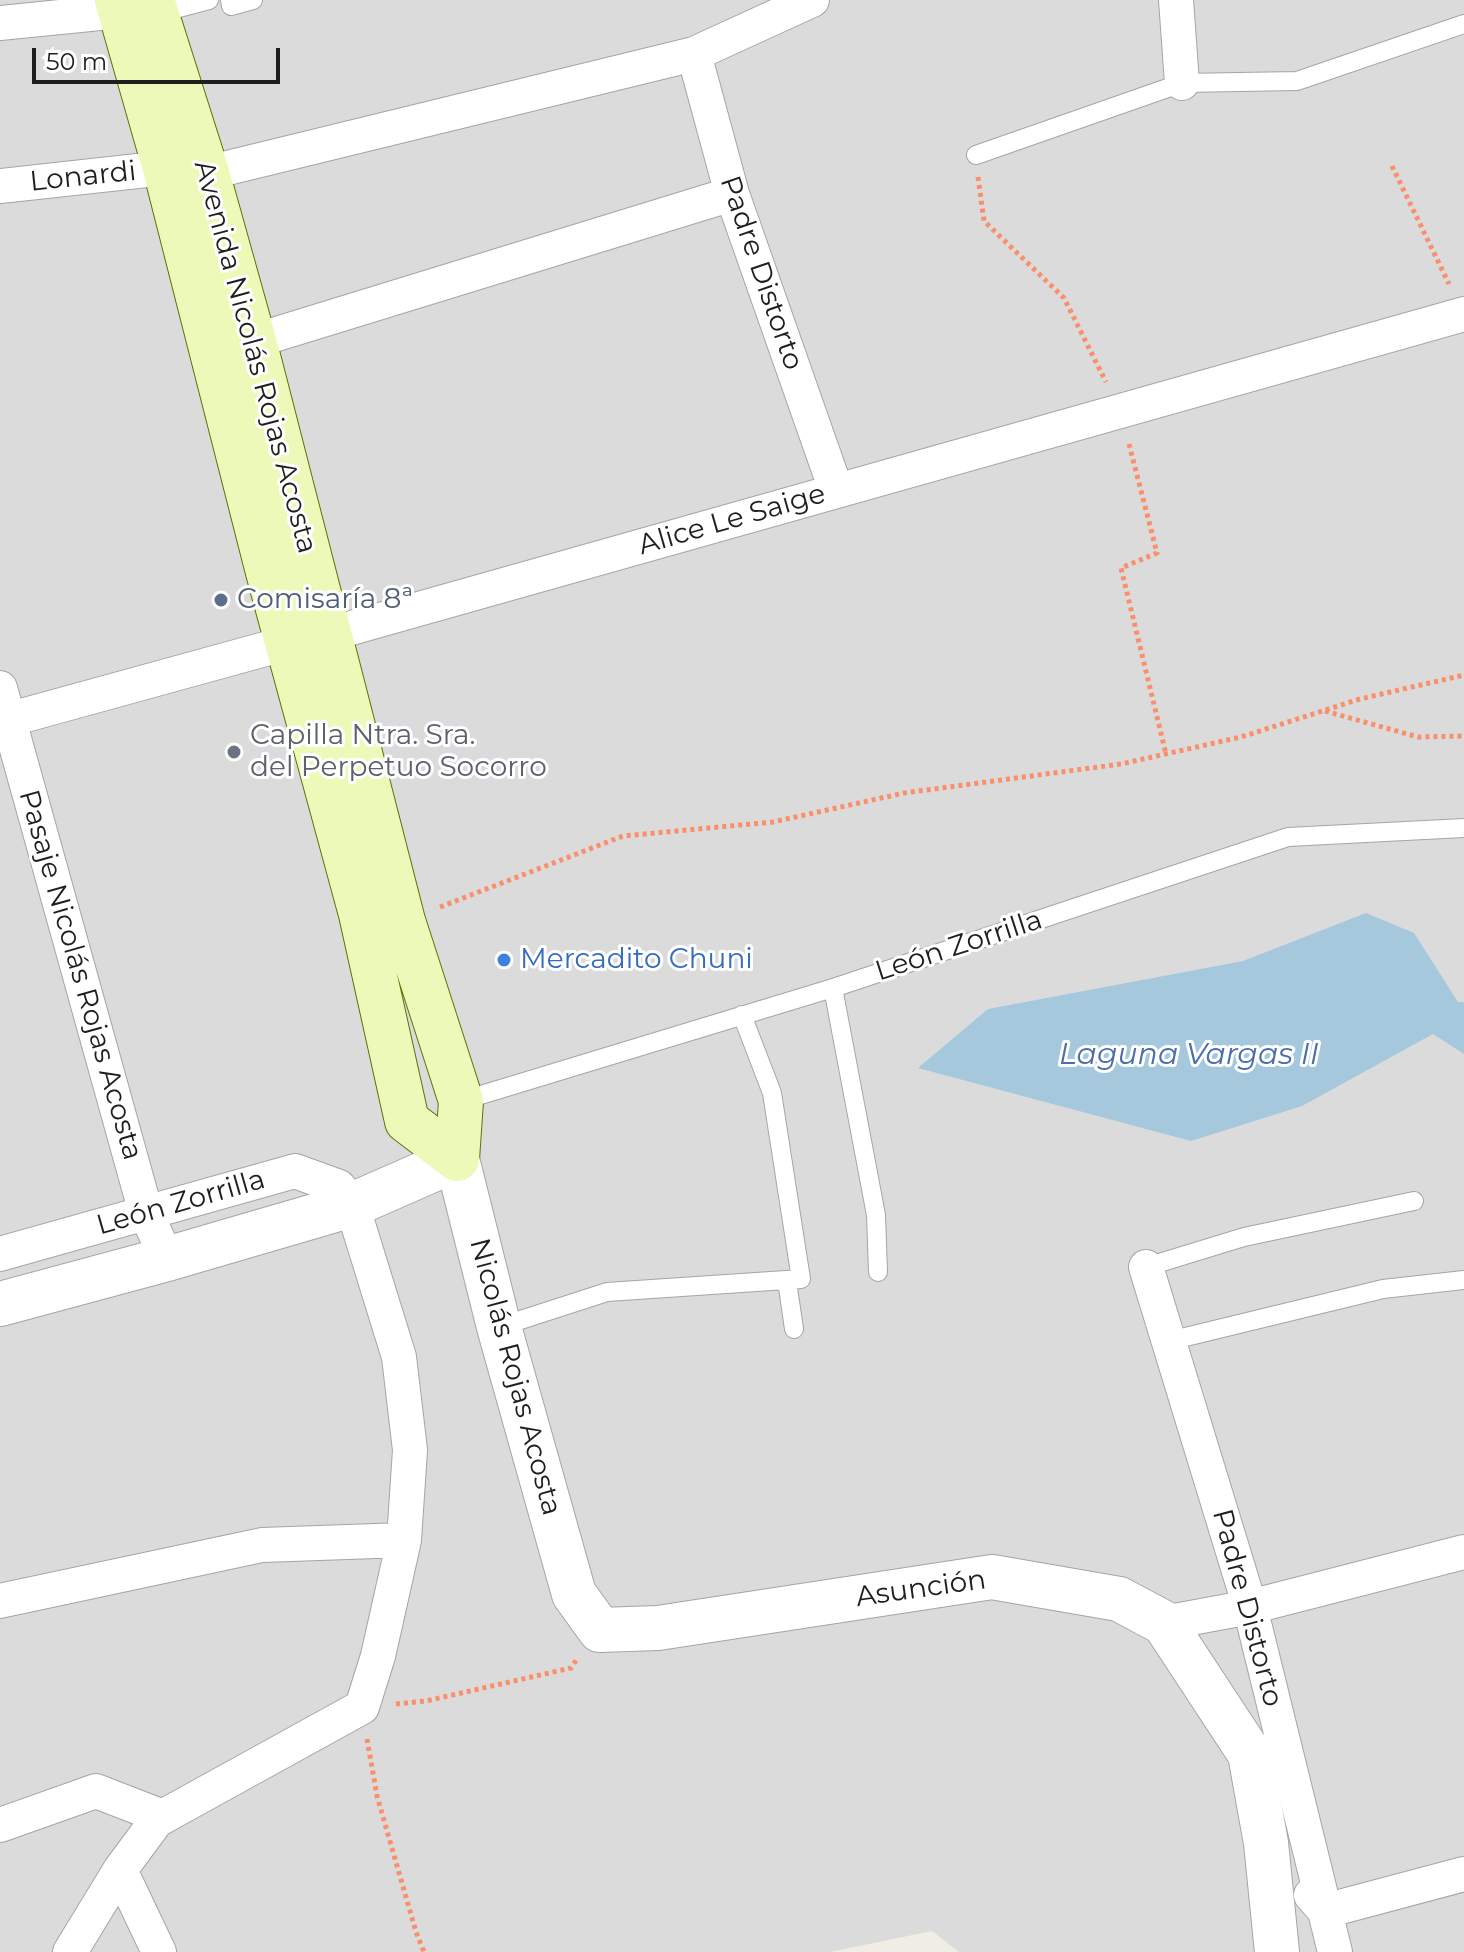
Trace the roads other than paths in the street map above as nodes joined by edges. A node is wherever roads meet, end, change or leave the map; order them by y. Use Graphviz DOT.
graph roads {
  1 [pos="209,0"];
  2 [pos="230,0"];
  3 [pos="253,0"];
  4 [pos="812,0"];
  5 [pos="1176,0"];
  6 [pos="136,6"];
  7 [pos="0,23"];
  8 [pos="1464,24"];
  9 [pos="694,54"];
  10 [pos="1182,83"];
  11 [pos="976,155"];
  12 [pos="186,171"];
  13 [pos="0,186"];
  14 [pos="732,194"];
  15 [pos="1464,314"];
  16 [pos="254,341"];
  17 [pos="836,490"];
  18 [pos="330,634"];
  19 [pos="287,643"];
  20 [pos="3,710"];
  21 [pos="1464,828"];
  22 [pos="833,988"];
  23 [pos="742,1015"];
  24 [pos="461,1101"];
  25 [pos="457,1159"];
  26 [pos="1414,1201"];
  27 [pos="352,1205"];
  28 [pos="146,1213"];
  29 [pos="0,1254"];
  30 [pos="167,1259"];
  31 [pos="1146,1267"];
  32 [pos="878,1272"];
  33 [pos="1464,1280"];
  34 [pos="787,1281"];
  35 [pos="0,1304"];
  36 [pos="499,1327"];
  37 [pos="794,1329"];
  38 [pos="1169,1341"];
  39 [pos="404,1540"];
  40 [pos="1464,1552"];
  41 [pos="0,1601"];
  42 [pos="1250,1607"];
  43 [pos="1164,1623"];
  44 [pos="600,1630"];
  45 [pos="163,1817"];
  46 [pos="0,1825"];
  47 [pos="1266,1843"];
  48 [pos="120,1870"];
  49 [pos="1464,1874"];
  50 [pos="1325,1911"];
  51 [pos="70,1952"];
  52 [pos="159,1952"];
  53 [pos="1277,1952"];
  54 [pos="1335,1952"];
  1 -- 6 [label="lane"];
  2 -- 3 [label="lane"];
  4 -- 9 [label="street, Lonardi"];
  5 -- 10 [label="street"];
  6 -- 7 [label="street"];
  6 -- 12 [label="main road, Avenida Nicolás Rojas Acosta"];
  8 -- 10 [label="lane"];
  9 -- 12 [label="street, Lonardi"];
  9 -- 14 [label="street, Padre Distorto"];
  10 -- 11 [label="lane"];
  12 -- 13 [label="street, Lonardi"];
  12 -- 16 [label="main road, Avenida Nicolás Rojas Acosta"];
  12 -- 19 [label="main road, Avenida Nicolás Rojas Acosta"];
  14 -- 16 [label="street"];
  14 -- 17 [label="street, Padre Distorto"];
  15 -- 17 [label="street, Alice Le Saige"];
  16 -- 18 [label="main road, Avenida Nicolás Rojas Acosta"];
  17 -- 18 [label="street, Alice Le Saige"];
  18 -- 19 [label="street, Alice Le Saige"];
  18 -- 24 [label="main road, Avenida Nicolás Rojas Acosta"];
  19 -- 20 [label="street, Alice Le Saige"];
  19 -- 25 [label="main road, Avenida Nicolás Rojas Acosta"];
  20 -- 28 [label="street, Pasaje Nicolás Rojas Acosta"];
  21 -- 22 [label="lane, León Zorrilla"];
  22 -- 23 [label="lane, León Zorrilla"];
  22 -- 32 [label="lane"];
  23 -- 24 [label="lane, León Zorrilla"];
  23 -- 34 [label="lane"];
  24 -- 25 [label="main road, Avenida Nicolás Rojas Acosta"];
  25 -- 27 [label="street, León Zorrilla"];
  25 -- 36 [label="street, Nicolás Rojas Acosta"];
  26 -- 31 [label="lane"];
  27 -- 28 [label="street, León Zorrilla"];
  27 -- 30 [label="street, León Zorrilla"];
  27 -- 39 [label="street"];
  28 -- 29 [label="street, León Zorrilla"];
  28 -- 30 [label="street, Pasaje Nicolás Rojas Acosta"];
  30 -- 35 [label="street, León Zorrilla"];
  31 -- 38 [label="street, Padre Distorto"];
  33 -- 38 [label="lane"];
  34 -- 36 [label="lane"];
  34 -- 37 [label="lane"];
  36 -- 44 [label="street, Nicolás Rojas Acosta"];
  38 -- 42 [label="street, Padre Distorto"];
  39 -- 41 [label="street"];
  39 -- 45 [label="street"];
  40 -- 42 [label="street"];
  42 -- 43 [label="street"];
  42 -- 50 [label="street, Padre Distorto"];
  43 -- 44 [label="street, Asunción"];
  43 -- 47 [label="street, Padre Distorto"];
  45 -- 46 [label="street"];
  45 -- 48 [label="street"];
  47 -- 50 [label="street"];
  47 -- 53 [label="street, Padre Distorto"];
  48 -- 51 [label="street"];
  48 -- 52 [label="street"];
  49 -- 50 [label="street"];
  50 -- 54 [label="street, Padre Distorto"];
}
